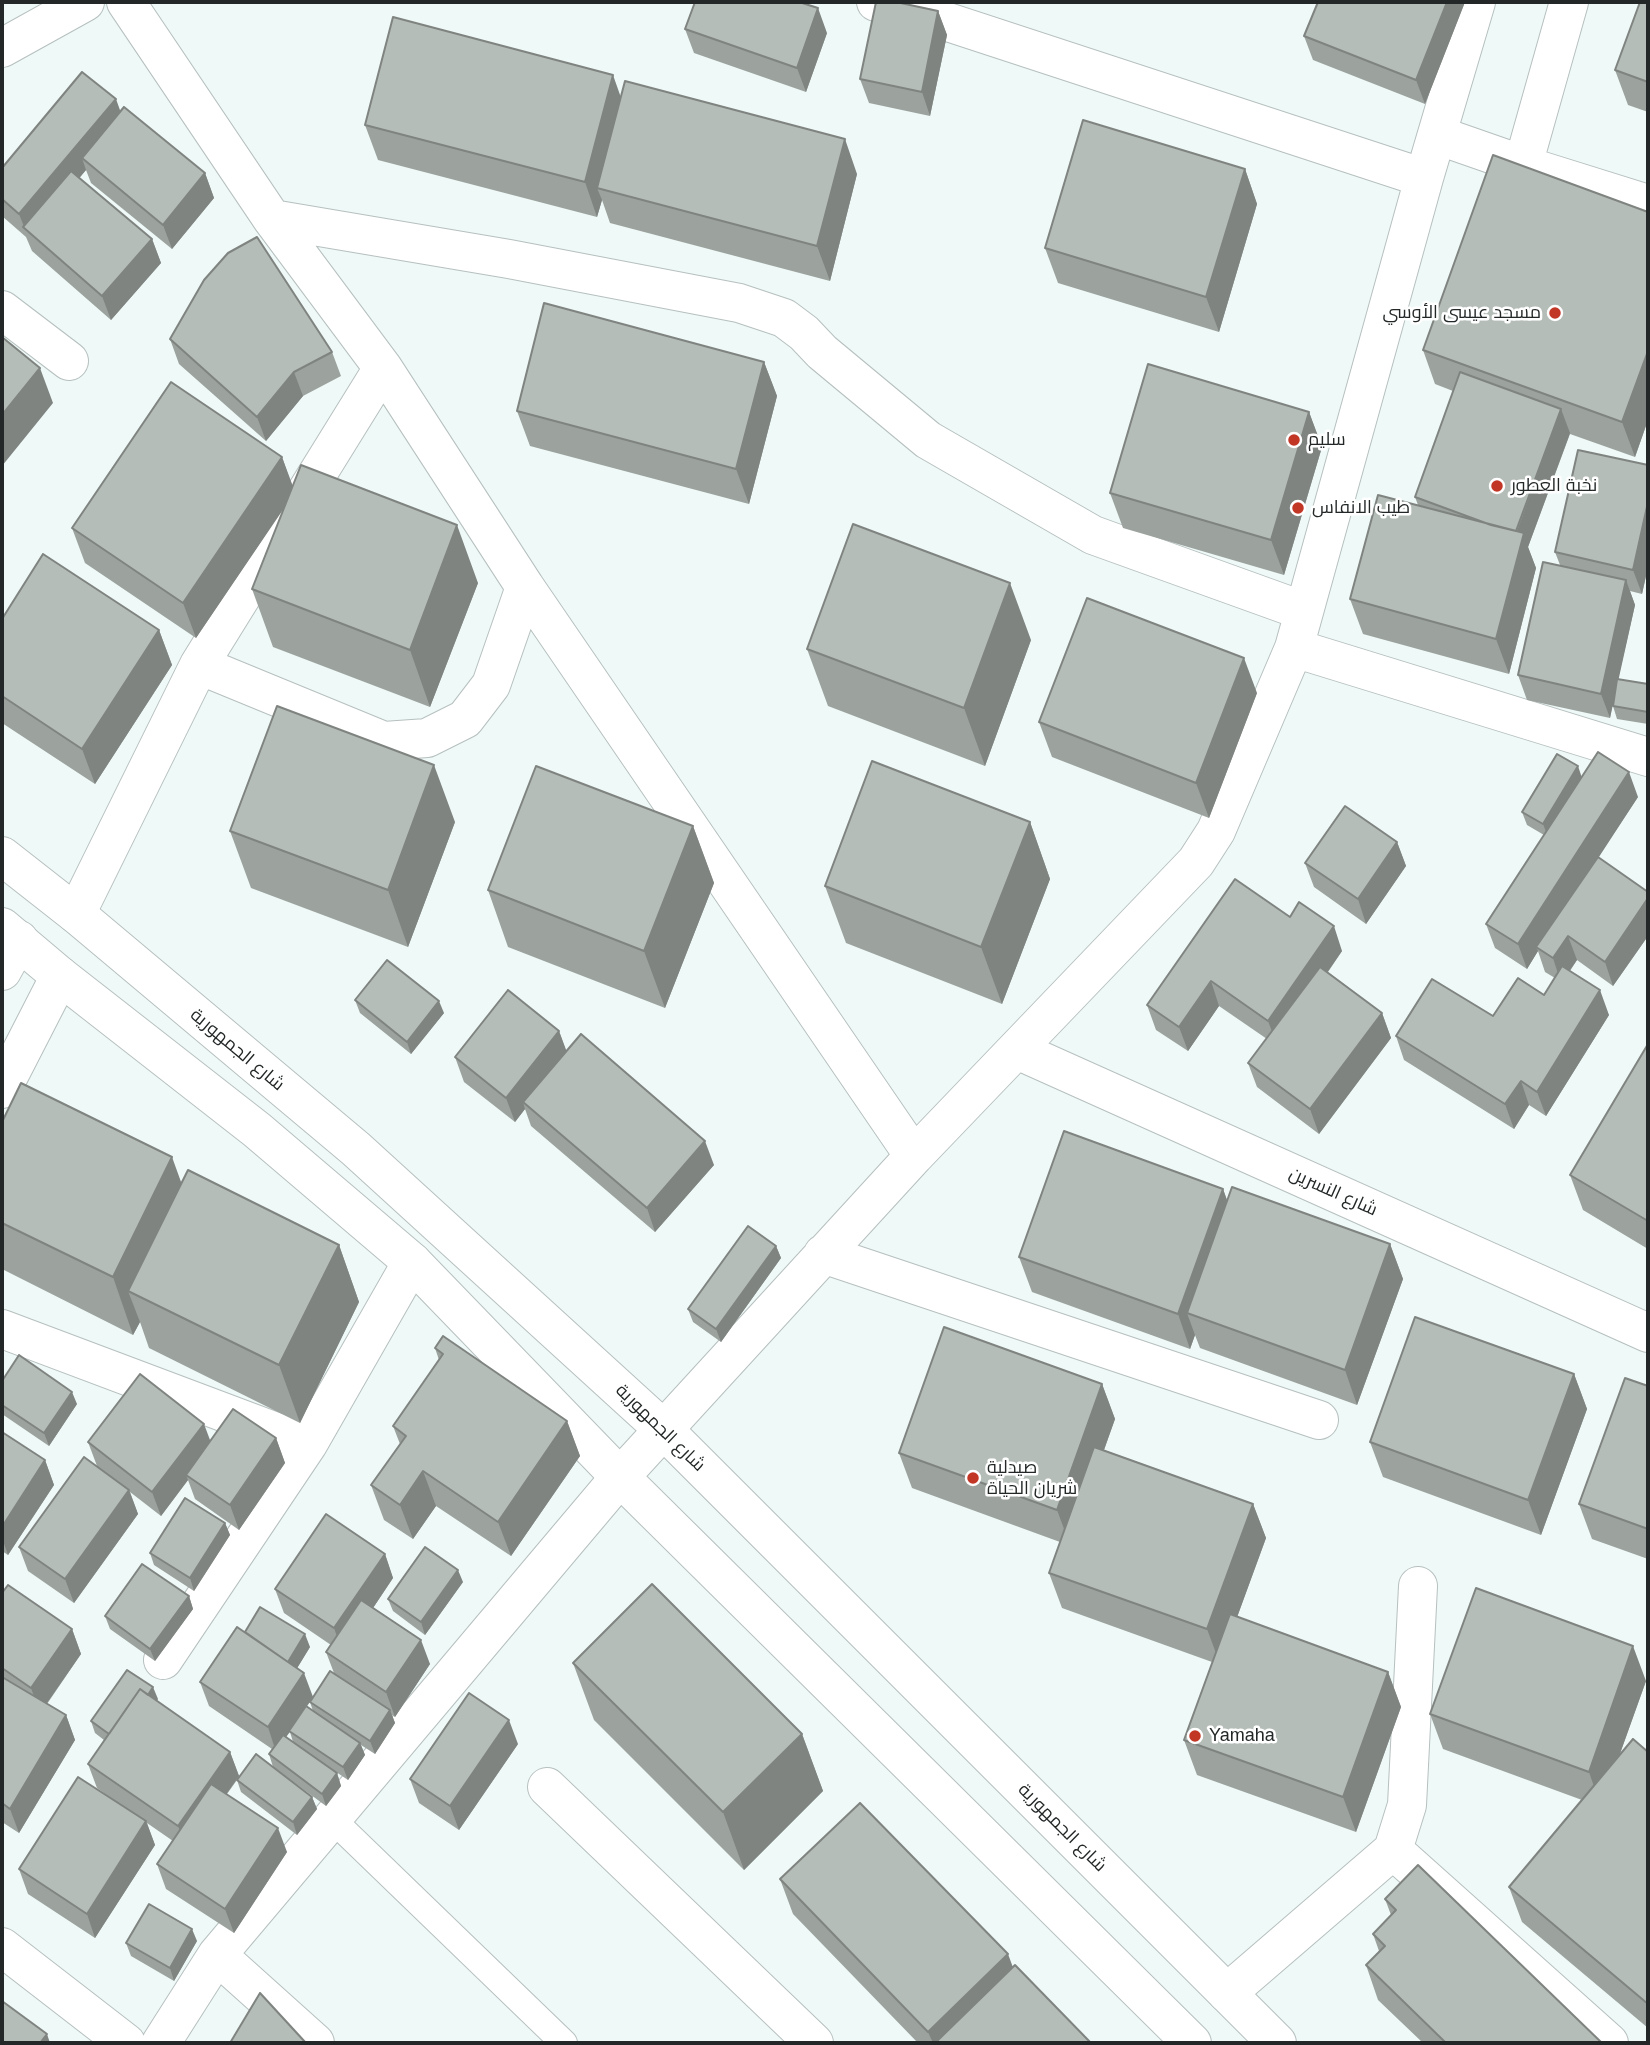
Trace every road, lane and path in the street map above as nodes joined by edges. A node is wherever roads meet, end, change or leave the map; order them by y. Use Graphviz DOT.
graph roads {
  1 [pos="85,2"];
  2 [pos="127,2"];
  3 [pos="876,2"];
  4 [pos="1476,2"];
  5 [pos="1569,2"];
  6 [pos="978,17"];
  7 [pos="2,48"];
  8 [pos="1437,135"];
  9 [pos="1523,165"];
  10 [pos="1424,178"];
  11 [pos="1648,204"];
  12 [pos="272,219"];
  13 [pos="2,310"];
  14 [pos="69,361"];
  15 [pos="383,368"];
  16 [pos="526,587"];
  17 [pos="1304,611"];
  18 [pos="1294,648"];
  19 [pos="200,665"];
  20 [pos="1648,757"];
  21 [pos="2,856"];
  22 [pos="76,914"];
  23 [pos="7,946"];
  24 [pos="60,976"];
  25 [pos="1017,1050"];
  26 [pos="2,1089"];
  27 [pos="914,1156"];
  28 [pos="823,1254"];
  29 [pos="412,1262"];
  30 [pos="2,1329"];
  31 [pos="1648,1333"];
  32 [pos="1320,1420"];
  33 [pos="663,1429"];
  34 [pos="308,1444"];
  35 [pos="620,1477"];
  36 [pos="1418,1586"];
  37 [pos="163,1660"];
  38 [pos="547,1787"];
  39 [pos="331,1819"];
  40 [pos="1393,1850"];
  41 [pos="2,1947"];
  42 [pos="217,1955"];
  43 [pos="1227,1993"];
  44 [pos="126,2043"];
  45 [pos="161,2043"];
  46 [pos="315,2043"];
  47 [pos="564,2043"];
  48 [pos="814,2043"];
  49 [pos="1192,2043"];
  50 [pos="1277,2043"];
  51 [pos="1609,2043"];
  1 -- 7 [label="street"];
  2 -- 12 [label="street"];
  3 -- 6 [label="street"];
  4 -- 8 [label="street"];
  5 -- 9 [label="street"];
  6 -- 10 [label="street"];
  8 -- 9 [label="street"];
  8 -- 10 [label="street"];
  9 -- 11 [label="street"];
  10 -- 17 [label="street"];
  12 -- 15 [label="street"];
  12 -- 17 [label="street"];
  13 -- 14 [label="street"];
  15 -- 16 [label="street"];
  15 -- 19 [label="street"];
  16 -- 19 [label="street"];
  16 -- 27 [label="street"];
  17 -- 18 [label="street"];
  18 -- 20 [label="street"];
  18 -- 25 [label="street"];
  19 -- 22 [label="street"];
  21 -- 22 [label="street, شارع الجمهورية"];
  22 -- 33 [label="street, شارع الجمهورية"];
  23 -- 24 [label="street"];
  24 -- 26 [label="street"];
  24 -- 29 [label="street"];
  25 -- 27 [label="street"];
  25 -- 31 [label="street, شارع النسرين"];
  27 -- 28 [label="street"];
  28 -- 32 [label="street"];
  28 -- 33 [label="street"];
  29 -- 34 [label="street"];
  29 -- 35 [label="street"];
  30 -- 34 [label="street"];
  33 -- 35 [label="street"];
  33 -- 43 [label="street, شارع الجمهورية"];
  34 -- 37 [label="street"];
  35 -- 39 [label="street"];
  35 -- 49 [label="street"];
  36 -- 40 [label="street"];
  38 -- 48 [label="street"];
  39 -- 42 [label="street"];
  39 -- 47 [label="lane"];
  40 -- 43 [label="street"];
  40 -- 51 [label="street"];
  41 -- 44 [label="street"];
  42 -- 45 [label="street"];
  42 -- 46 [label="street"];
  43 -- 50 [label="street, شارع الجمهورية"];
}
